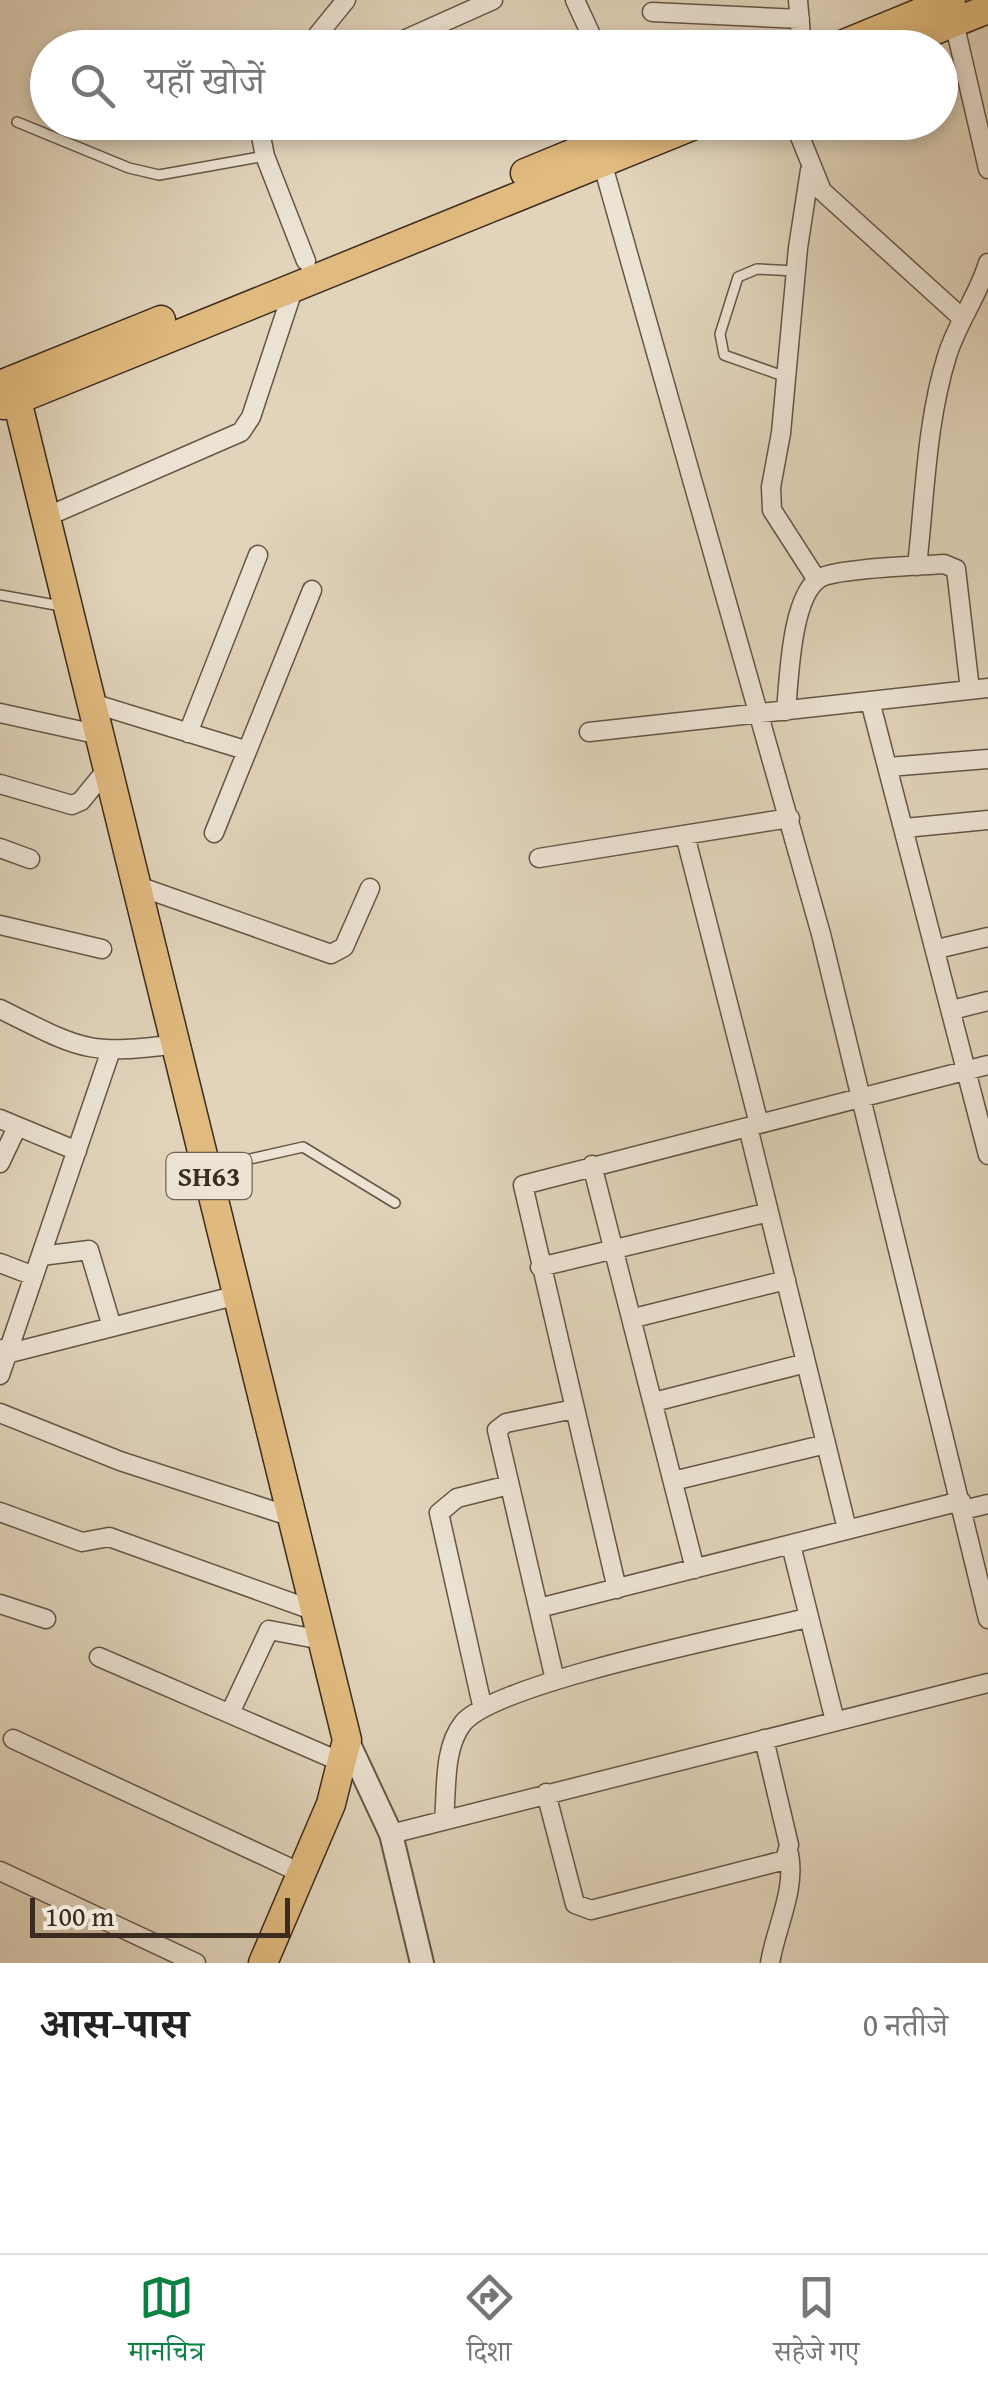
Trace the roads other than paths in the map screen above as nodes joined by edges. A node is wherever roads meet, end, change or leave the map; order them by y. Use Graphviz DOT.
graph roads {
  1 [pos="346,0"];
  2 [pos="493,0"];
  3 [pos="575,0"];
  4 [pos="988,8"];
  5 [pos="799,10"];
  6 [pos="952,11"];
  7 [pos="652,12"];
  8 [pos="322,30"];
  9 [pos="428,30"];
  10 [pos="589,30"];
  11 [pos="891,30"];
  12 [pos="920,30"];
  13 [pos="958,37"];
  14 [pos="17,122"];
  15 [pos="30,127"];
  16 [pos="61,140"];
  17 [pos="262,140"];
  18 [pos="616,140"];
  19 [pos="628,140"];
  20 [pos="800,140"];
  21 [pos="265,156"];
  22 [pos="602,162"];
  23 [pos="988,169"];
  24 [pos="810,170"];
  25 [pos="988,263"];
  26 [pos="795,271"];
  27 [pos="300,274"];
  28 [pos="962,318"];
  29 [pos="786,377"];
  30 [pos="7,393"];
  31 [pos="46,517"];
  32 [pos="258,555"];
  33 [pos="916,566"];
  34 [pos="817,580"];
  35 [pos="312,590"];
  36 [pos="0,595"];
  37 [pos="69,607"];
  38 [pos="979,688"];
  39 [pos="870,701"];
  40 [pos="92,703"];
  41 [pos="786,711"];
  42 [pos="0,712"];
  43 [pos="761,714"];
  44 [pos="589,732"];
  45 [pos="188,733"];
  46 [pos="100,736"];
  47 [pos="245,750"];
  48 [pos="988,759"];
  49 [pos="888,767"];
  50 [pos="108,768"];
  51 [pos="0,784"];
  52 [pos="790,818"];
  53 [pos="988,820"];
  54 [pos="905,828"];
  55 [pos="214,832"];
  56 [pos="685,835"];
  57 [pos="0,848"];
  58 [pos="539,858"];
  59 [pos="30,859"];
  60 [pos="138,886"];
  61 [pos="370,888"];
  62 [pos="0,925"];
  63 [pos="988,936"];
  64 [pos="102,949"];
  65 [pos="937,949"];
  66 [pos="988,1002"];
  67 [pos="0,1010"];
  68 [pos="952,1010"];
  69 [pos="177,1044"];
  70 [pos="110,1053"];
  71 [pos="988,1065"];
  72 [pos="967,1070"];
  73 [pos="862,1097"];
  74 [pos="9,1123"];
  75 [pos="754,1125"];
  76 [pos="76,1152"];
  77 [pos="988,1154"];
  78 [pos="0,1163"];
  79 [pos="592,1166"];
  80 [pos="208,1169"];
  81 [pos="395,1204"];
  82 [pos="769,1212"];
  83 [pos="615,1249"];
  84 [pos="41,1256"];
  85 [pos="0,1262"];
  86 [pos="540,1267"];
  87 [pos="34,1276"];
  88 [pos="786,1280"];
  89 [pos="238,1294"];
  90 [pos="634,1318"];
  91 [pos="112,1327"];
  92 [pos="5,1350"];
  93 [pos="806,1363"];
  94 [pos="0,1375"];
  95 [pos="654,1402"];
  96 [pos="574,1409"];
  97 [pos="0,1413"];
  98 [pos="826,1444"];
  99 [pos="673,1480"];
  100 [pos="508,1485"];
  101 [pos="988,1504"];
  102 [pos="962,1505"];
  103 [pos="0,1512"];
  104 [pos="292,1516"];
  105 [pos="847,1529"];
  106 [pos="791,1545"];
  107 [pos="695,1569"];
  108 [pos="617,1589"];
  109 [pos="0,1604"];
  110 [pos="539,1608"];
  111 [pos="315,1611"];
  112 [pos="807,1618"];
  113 [pos="46,1619"];
  114 [pos="988,1619"];
  115 [pos="322,1640"];
  116 [pos="99,1657"];
  117 [pos="555,1680"];
  118 [pos="988,1682"];
  119 [pos="482,1706"];
  120 [pos="230,1713"];
  121 [pos="835,1721"];
  122 [pos="764,1739"];
  123 [pos="14,1740"];
  124 [pos="344,1751"];
  125 [pos="546,1793"];
  126 [pos="444,1819"];
  127 [pos="391,1834"];
  128 [pos="789,1854"];
  129 [pos="0,1872"];
  130 [pos="304,1874"];
  131 [pos="196,1963"];
  132 [pos="264,1963"];
  133 [pos="422,1963"];
  134 [pos="770,1963"];
  1 -- 8 [label="street"];
  2 -- 9 [label="street"];
  3 -- 10 [label="street"];
  4 -- 6 [label="main road"];
  5 -- 7 [label="street"];
  6 -- 11 [label="main road"];
  6 -- 12 [label="main road"];
  13 -- 23 [label="street"];
  14 -- 15 [label="lane"];
  16 -- 21 [label="lane"];
  17 -- 21 [label="street"];
  18 -- 27 [label="main road"];
  19 -- 22 [label="main road"];
  20 -- 24 [label="street"];
  21 -- 27 [label="street"];
  22 -- 27 [label="main road"];
  22 -- 43 [label="street"];
  24 -- 26 [label="street"];
  24 -- 28 [label="street"];
  25 -- 28 [label="street"];
  26 -- 29 [label="street"];
  26 -- 29 [label="lane"];
  27 -- 30 [label="main road"];
  27 -- 31 [label="street"];
  28 -- 33 [label="street"];
  29 -- 34 [label="street"];
  30 -- 31 [label="main road, SH63"];
  31 -- 37 [label="main road, SH63"];
  32 -- 45 [label="street"];
  33 -- 34 [label="street"];
  33 -- 38 [label="street"];
  34 -- 41 [label="street"];
  35 -- 47 [label="street"];
  36 -- 37 [label="lane"];
  37 -- 40 [label="main road, SH63"];
  38 -- 39 [label="street"];
  39 -- 41 [label="street"];
  39 -- 49 [label="street"];
  40 -- 45 [label="street"];
  40 -- 46 [label="main road, SH63"];
  41 -- 43 [label="street"];
  42 -- 46 [label="street"];
  43 -- 44 [label="street"];
  43 -- 52 [label="street"];
  45 -- 47 [label="street"];
  46 -- 50 [label="main road, SH63"];
  47 -- 55 [label="street"];
  48 -- 49 [label="street"];
  49 -- 54 [label="street"];
  50 -- 51 [label="street"];
  50 -- 60 [label="main road, SH63"];
  52 -- 56 [label="street"];
  52 -- 73 [label="street"];
  53 -- 54 [label="street"];
  54 -- 65 [label="street"];
  56 -- 58 [label="street"];
  56 -- 75 [label="street"];
  57 -- 59 [label="street"];
  60 -- 61 [label="street"];
  60 -- 69 [label="main road, SH63"];
  62 -- 64 [label="street"];
  63 -- 65 [label="street"];
  65 -- 68 [label="street"];
  66 -- 68 [label="street"];
  67 -- 70 [label="street"];
  68 -- 72 [label="street"];
  69 -- 70 [label="street"];
  69 -- 80 [label="main road, SH63"];
  70 -- 76 [label="street"];
  71 -- 72 [label="street"];
  72 -- 73 [label="street"];
  72 -- 77 [label="street"];
  73 -- 75 [label="street"];
  73 -- 102 [label="street"];
  74 -- 76 [label="street"];
  74 -- 78 [label="street"];
  75 -- 79 [label="street"];
  75 -- 82 [label="street"];
  76 -- 84 [label="street"];
  79 -- 83 [label="street"];
  79 -- 86 [label="street"];
  80 -- 81 [label="lane"];
  80 -- 89 [label="main road, SH63"];
  82 -- 83 [label="street"];
  82 -- 88 [label="street"];
  83 -- 86 [label="street"];
  83 -- 90 [label="street"];
  84 -- 87 [label="street"];
  84 -- 91 [label="street"];
  85 -- 87 [label="street"];
  86 -- 96 [label="street"];
  87 -- 92 [label="street"];
  88 -- 90 [label="street"];
  88 -- 93 [label="street"];
  89 -- 91 [label="street"];
  89 -- 104 [label="main road, SH63"];
  90 -- 95 [label="street"];
  91 -- 92 [label="street"];
  92 -- 94 [label="street"];
  93 -- 95 [label="street"];
  93 -- 98 [label="street"];
  95 -- 99 [label="street"];
  96 -- 100 [label="street"];
  96 -- 108 [label="street"];
  97 -- 104 [label="street"];
  98 -- 99 [label="street"];
  98 -- 105 [label="street"];
  99 -- 107 [label="street"];
  100 -- 110 [label="street"];
  100 -- 119 [label="street"];
  101 -- 102 [label="street"];
  102 -- 105 [label="street"];
  102 -- 114 [label="street"];
  103 -- 111 [label="street"];
  104 -- 111 [label="main road, SH63"];
  105 -- 106 [label="street"];
  106 -- 107 [label="street"];
  106 -- 112 [label="street"];
  107 -- 108 [label="street"];
  108 -- 110 [label="street"];
  109 -- 113 [label="street"];
  110 -- 117 [label="street"];
  111 -- 115 [label="main road, SH63"];
  112 -- 117 [label="street"];
  112 -- 121 [label="street"];
  115 -- 120 [label="street"];
  115 -- 124 [label="main road, SH63"];
  116 -- 120 [label="street"];
  117 -- 119 [label="street"];
  118 -- 121 [label="street"];
  119 -- 126 [label="street"];
  120 -- 124 [label="street"];
  121 -- 122 [label="street"];
  122 -- 125 [label="street"];
  122 -- 128 [label="street"];
  123 -- 130 [label="street"];
  124 -- 127 [label="street"];
  124 -- 130 [label="main road, SH63"];
  125 -- 126 [label="street"];
  125 -- 128 [label="street"];
  126 -- 127 [label="street"];
  127 -- 133 [label="street"];
  128 -- 134 [label="street"];
  129 -- 131 [label="street"];
  130 -- 132 [label="main road, SH63"];
}
